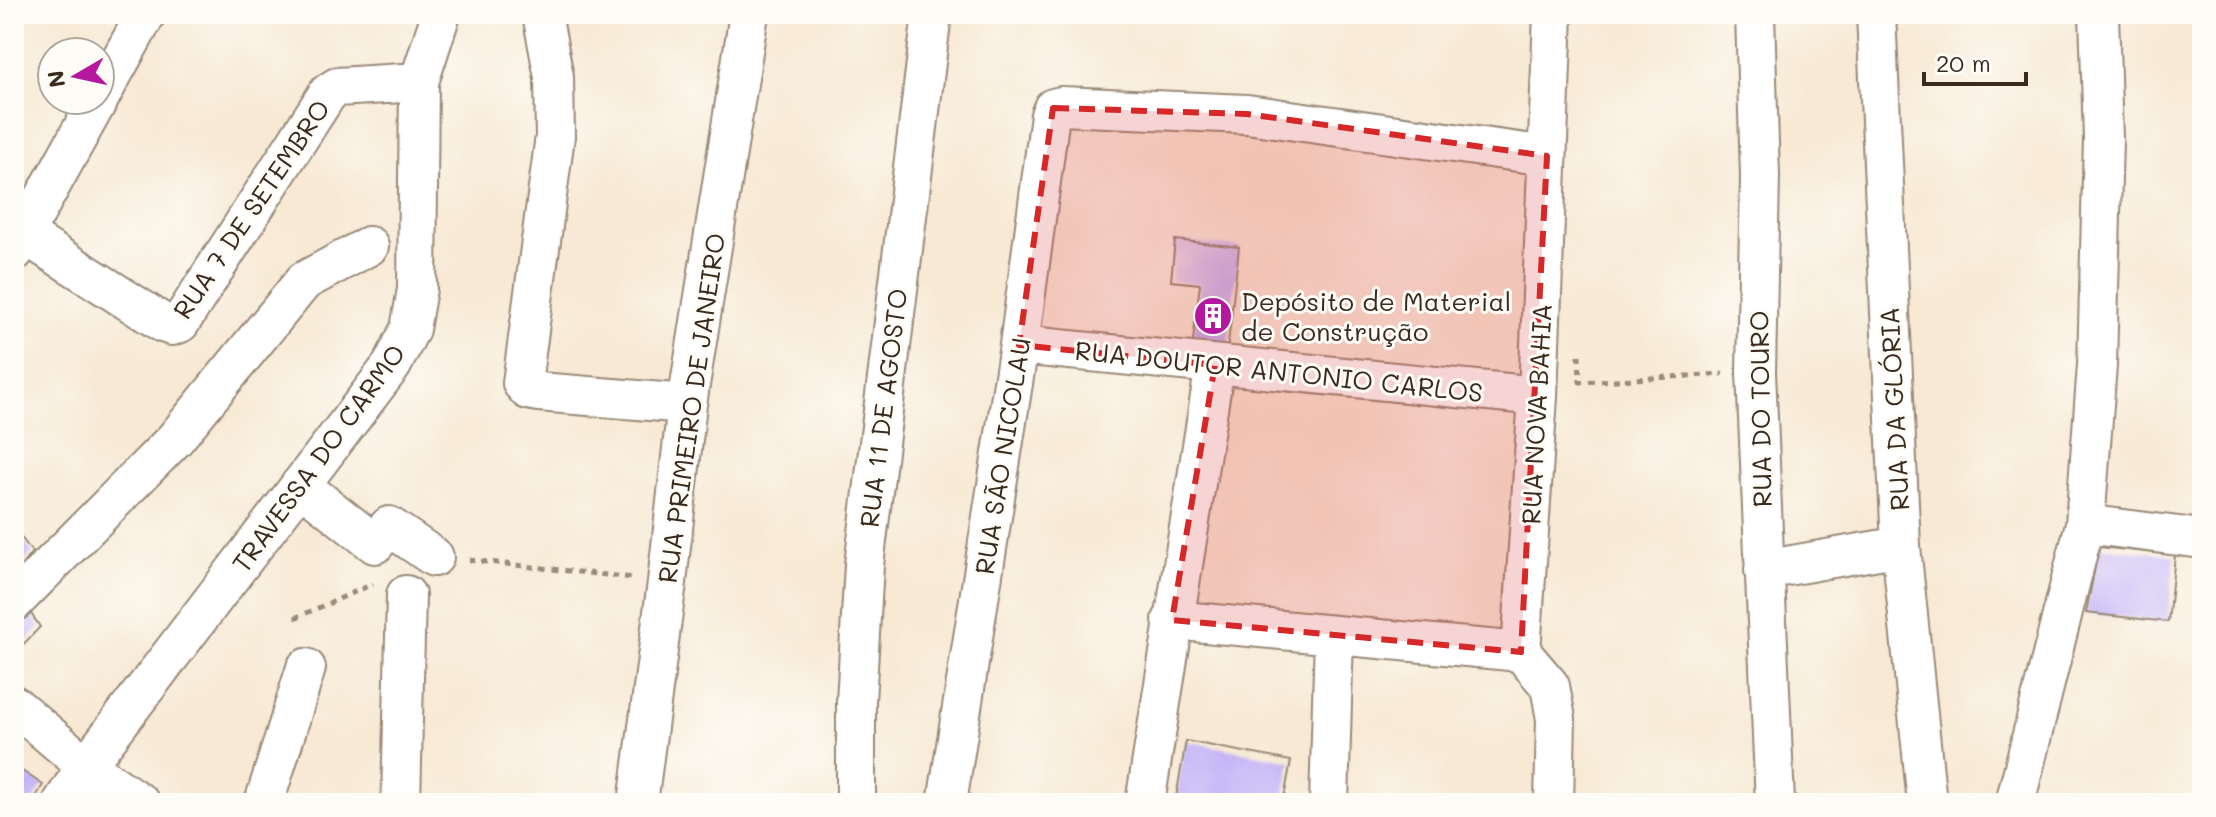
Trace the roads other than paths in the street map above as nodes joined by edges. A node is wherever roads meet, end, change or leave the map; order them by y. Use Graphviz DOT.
graph roads {
  1 [pos="146,14"];
  2 [pos="441,14"];
  3 [pos="542,14"];
  4 [pos="749,14"];
  5 [pos="932,14"];
  6 [pos="1553,14"];
  7 [pos="1755,14"];
  8 [pos="1876,14"];
  9 [pos="2099,14"];
  10 [pos="419,82"];
  11 [pos="1547,156"];
  12 [pos="18,238"];
  13 [pos="369,246"];
  14 [pos="1019,345"];
  15 [pos="1215,365"];
  16 [pos="1538,396"];
  17 [pos="687,404"];
  18 [pos="300,485"];
  19 [pos="2085,524"];
  20 [pos="2202,539"];
  21 [pos="1901,546"];
  22 [pos="434,557"];
  23 [pos="1764,570"];
  24 [pos="392,588"];
  25 [pos="14,602"];
  26 [pos="1172,620"];
  27 [pos="1334,635"];
  28 [pos="1521,652"];
  29 [pos="306,668"];
  30 [pos="14,705"];
  31 [pos="86,766"];
  32 [pos="62,803"];
  33 [pos="140,803"];
  34 [pos="264,803"];
  35 [pos="401,803"];
  36 [pos="638,803"];
  37 [pos="856,803"];
  38 [pos="947,803"];
  39 [pos="1145,803"];
  40 [pos="1329,803"];
  41 [pos="1554,803"];
  42 [pos="1775,803"];
  43 [pos="1927,803"];
  44 [pos="2015,803"];
  1 -- 12 [label="street"];
  2 -- 10 [label="street, TRAVESSA DO CARMO"];
  3 -- 17 [label="street"];
  4 -- 17 [label="street, RUA PRIMEIRO DE JANEIRO"];
  5 -- 37 [label="street, RUA 11 DE AGOSTO"];
  6 -- 11 [label="street, RUA NOVA BAHIA"];
  7 -- 23 [label="street, RUA DO TOURO"];
  8 -- 21 [label="street, RUA DA GLÓRIA"];
  9 -- 19 [label="street"];
  10 -- 12 [label="street, RUA 7 DE SETEMBRO"];
  10 -- 18 [label="street, TRAVESSA DO CARMO"];
  11 -- 14 [label="street, RUA SÃO NICOLAU"];
  11 -- 16 [label="street, RUA NOVA BAHIA"];
  13 -- 25 [label="street"];
  14 -- 15 [label="street, RUA DOUTOR ANTONIO CARLOS"];
  14 -- 38 [label="street, RUA SÃO NICOLAU"];
  15 -- 16 [label="street, RUA DOUTOR ANTONIO CARLOS"];
  15 -- 26 [label="street"];
  16 -- 28 [label="street, RUA NOVA BAHIA"];
  17 -- 36 [label="street, RUA PRIMEIRO DE JANEIRO"];
  18 -- 22 [label="street"];
  18 -- 31 [label="street, TRAVESSA DO CARMO"];
  19 -- 20 [label="street"];
  19 -- 44 [label="street"];
  21 -- 23 [label="street"];
  21 -- 43 [label="street, RUA DA GLÓRIA"];
  23 -- 42 [label="street, RUA DO TOURO"];
  24 -- 35 [label="street"];
  26 -- 27 [label="street"];
  26 -- 39 [label="street"];
  27 -- 28 [label="street"];
  27 -- 40 [label="street"];
  28 -- 41 [label="street"];
  29 -- 34 [label="street"];
  30 -- 31 [label="street"];
  31 -- 32 [label="street, TRAVESSA DO CARMO"];
  31 -- 33 [label="street"];
}
